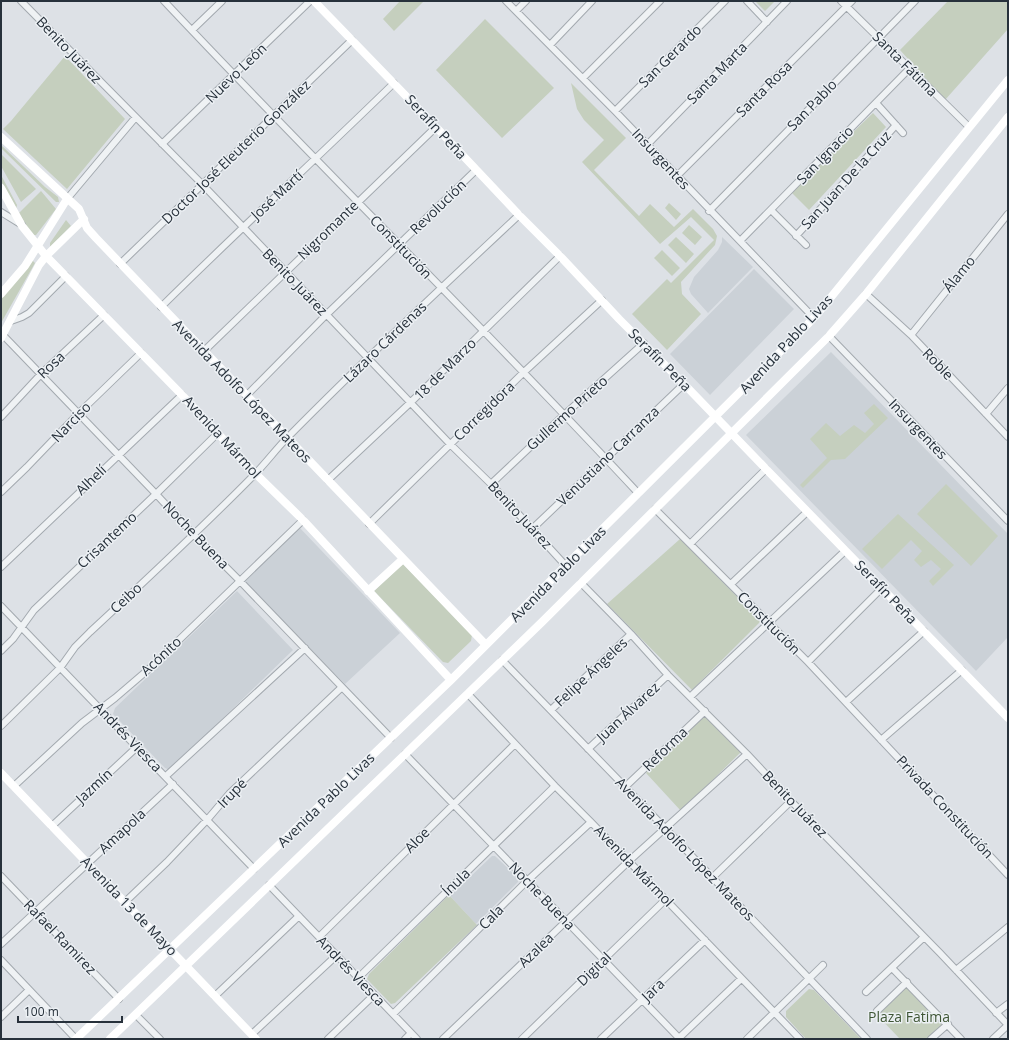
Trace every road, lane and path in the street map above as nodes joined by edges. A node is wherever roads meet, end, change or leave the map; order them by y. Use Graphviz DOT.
graph roads {
  1 [pos="21,1"];
  2 [pos="164,1"];
  3 [pos="222,1"];
  4 [pos="310,1"];
  5 [pos="314,1"];
  6 [pos="506,1"];
  7 [pos="526,1"];
  8 [pos="592,1"];
  9 [pos="660,1"];
  10 [pos="725,1"];
  11 [pos="747,1"];
  12 [pos="788,1"];
  13 [pos="841,1"];
  14 [pos="852,1"];
  15 [pos="914,1"];
  16 [pos="846,6"];
  17 [pos="516,11"];
  18 [pos="767,22"];
  19 [pos="192,30"];
  20 [pos="878,37"];
  21 [pos="352,40"];
  22 [pos="550,45"];
  23 [pos="909,68"];
  24 [pos="235,75"];
  25 [pos="583,78"];
  26 [pos="1008,80"];
  27 [pos="394,83"];
  28 [pos="876,103"];
  29 [pos="615,111"];
  30 [pos="274,116"];
  31 [pos="1008,117"];
  32 [pos="135,118"];
  33 [pos="896,125"];
  34 [pos="436,127"];
  35 [pos="969,127"];
  36 [pos="903,133"];
  37 [pos="1,137"];
  38 [pos="162,144"];
  39 [pos="647,145"];
  40 [pos="316,159"];
  41 [pos="476,170"];
  42 [pos="677,176"];
  43 [pos="202,184"];
  44 [pos="1,188"];
  45 [pos="67,199"];
  46 [pos="358,202"];
  47 [pos="770,210"];
  48 [pos="709,211"];
  49 [pos="1,212"];
  50 [pos="1008,214"];
  51 [pos="519,215"];
  52 [pos="84,219"];
  53 [pos="22,226"];
  54 [pos="242,227"];
  55 [pos="796,236"];
  56 [pos="740,241"];
  57 [pos="399,245"];
  58 [pos="806,245"];
  59 [pos="38,247"];
  60 [pos="46,256"];
  61 [pos="560,256"];
  62 [pos="120,264"];
  63 [pos="285,272"];
  64 [pos="66,276"];
  65 [pos="441,287"];
  66 [pos="1,294"];
  67 [pos="866,294"];
  68 [pos="602,300"];
  69 [pos="161,307"];
  70 [pos="104,315"];
  71 [pos="326,315"];
  72 [pos="814,318"];
  73 [pos="11,321"];
  74 [pos="483,331"];
  75 [pos="2,335"];
  76 [pos="911,335"];
  77 [pos="829,336"];
  78 [pos="644,343"];
  79 [pos="204,351"];
  80 [pos="141,353"];
  81 [pos="368,358"];
  82 [pos="524,372"];
  83 [pos="41,374"];
  84 [pos="684,384"];
  85 [pos="1008,388"];
  86 [pos="182,395"];
  87 [pos="246,396"];
  88 [pos="410,403"];
  89 [pos="79,413"];
  90 [pos="986,414"];
  91 [pos="564,415"];
  92 [pos="1,417"];
  93 [pos="716,417"];
  94 [pos="218,433"];
  95 [pos="731,433"];
  96 [pos="1008,437"];
  97 [pos="287,438"];
  98 [pos="450,444"];
  99 [pos="118,455"];
  100 [pos="605,458"];
  101 [pos="766,469"];
  102 [pos="256,474"];
  103 [pos="328,480"];
  104 [pos="491,484"];
  105 [pos="1,492"];
  106 [pos="638,493"];
  107 [pos="156,494"];
  108 [pos="655,509"];
  109 [pos="807,512"];
  110 [pos="302,520"];
  111 [pos="1008,521"];
  112 [pos="369,524"];
  113 [pos="532,529"];
  114 [pos="194,535"];
  115 [pos="690,544"];
  116 [pos="845,550"];
  117 [pos="402,559"];
  118 [pos="566,566"];
  119 [pos="1,567"];
  120 [pos="240,581"];
  121 [pos="581,583"];
  122 [pos="731,584"];
  123 [pos="882,588"];
  124 [pos="368,591"];
  125 [pos="1,606"];
  126 [pos="768,623"];
  127 [pos="21,627"];
  128 [pos="924,631"];
  129 [pos="631,634"];
  130 [pos="486,645"];
  131 [pos="304,648"];
  132 [pos="1,651"];
  133 [pos="502,660"];
  134 [pos="808,662"];
  135 [pos="60,668"];
  136 [pos="962,670"];
  137 [pos="668,674"];
  138 [pos="451,680"];
  139 [pos="342,687"];
  140 [pos="468,694"];
  141 [pos="690,697"];
  142 [pos="846,702"];
  143 [pos="101,708"];
  144 [pos="551,710"];
  145 [pos="705,711"];
  146 [pos="1008,718"];
  147 [pos="1,726"];
  148 [pos="391,738"];
  149 [pos="881,740"];
  150 [pos="515,744"];
  151 [pos="137,747"];
  152 [pos="588,749"];
  153 [pos="405,754"];
  154 [pos="747,754"];
  155 [pos="1,773"];
  156 [pos="166,776"];
  157 [pos="173,784"];
  158 [pos="14,786"];
  159 [pos="555,786"];
  160 [pos="625,787"];
  161 [pos="791,801"];
  162 [pos="454,804"];
  163 [pos="207,820"];
  164 [pos="591,822"];
  165 [pos="52,826"];
  166 [pos="665,828"];
  167 [pos="493,845"];
  168 [pos="629,861"];
  169 [pos="88,862"];
  170 [pos="254,869"];
  171 [pos="1008,875"];
  172 [pos="1,876"];
  173 [pos="712,878"];
  174 [pos="527,881"];
  175 [pos="270,885"];
  176 [pos="666,899"];
  177 [pos="125,902"];
  178 [pos="35,912"];
  179 [pos="299,916"];
  180 [pos="566,921"];
  181 [pos="1008,927"];
  182 [pos="319,937"];
  183 [pos="924,937"];
  184 [pos="705,940"];
  185 [pos="1,944"];
  186 [pos="170,950"];
  187 [pos="337,955"];
  188 [pos="1,960"];
  189 [pos="604,960"];
  190 [pos="823,965"];
  191 [pos="186,966"];
  192 [pos="892,968"];
  193 [pos="956,970"];
  194 [pos="358,978"];
  195 [pos="741,979"];
  196 [pos="810,979"];
  197 [pos="907,982"];
  198 [pos="29,990"];
  199 [pos="866,992"];
  200 [pos="374,995"];
  201 [pos="215,996"];
  202 [pos="119,999"];
  203 [pos="642,1000"];
  204 [pos="1008,1004"];
  205 [pos="877,1011"];
  206 [pos="775,1013"];
  207 [pos="996,1013"];
  208 [pos="136,1014"];
  209 [pos="393,1014"];
  210 [pos="1,1017"];
  211 [pos="948,1024"];
  212 [pos="1008,1025"];
  213 [pos="412,1033"];
  214 [pos="254,1037"];
  215 [pos="76,1039"];
  216 [pos="110,1039"];
  217 [pos="160,1039"];
  218 [pos="328,1039"];
  219 [pos="405,1039"];
  220 [pos="417,1039"];
  221 [pos="443,1039"];
  222 [pos="522,1039"];
  223 [pos="601,1039"];
  224 [pos="679,1039"];
  225 [pos="747,1039"];
  226 [pos="800,1039"];
  227 [pos="867,1039"];
  228 [pos="931,1039"];
  229 [pos="961,1039"];
  230 [pos="993,1039"];
  1 -- 32 [label="street, Benito Juárez"];
  2 -- 19 [label="street, Constitución"];
  3 -- 19 [label="street"];
  4 -- 24 [label="street, Nuevo León"];
  5 -- 21 [label="main road, Serafín Peña"];
  6 -- 17 [label="street, Insurgentes"];
  7 -- 17 [label="street"];
  8 -- 22 [label="street"];
  9 -- 25 [label="street"];
  10 -- 29 [label="street, San Gerardo"];
  11 -- 18 [label="street"];
  12 -- 18 [label="street, Santa Marta"];
  13 -- 16 [label="street, Santa Fátima"];
  14 -- 16 [label="street, Santa Rosa"];
  15 -- 20 [label="street, San Pablo"];
  16 -- 20 [label="street, Santa Fátima"];
  16 -- 42 [label="street, Santa Rosa"];
  17 -- 22 [label="street, Insurgentes"];
  18 -- 39 [label="street, Santa Marta"];
  19 -- 24 [label="street, Constitución"];
  20 -- 23 [label="street, Santa Fátima"];
  20 -- 48 [label="street, San Pablo"];
  21 -- 27 [label="main road, Serafín Peña"];
  21 -- 30 [label="street, Doctor José Eleuterio González"];
  22 -- 25 [label="street, Insurgentes"];
  23 -- 28 [label="street, San Ignacio"];
  23 -- 35 [label="street, Santa Fátima"];
  24 -- 30 [label="street, Constitución"];
  24 -- 38 [label="street, Nuevo León"];
  25 -- 29 [label="street, Insurgentes"];
  26 -- 35 [label="main road, Avenida Pablo Livas"];
  27 -- 34 [label="main road, Serafín Peña"];
  27 -- 40 [label="street, José Martí"];
  28 -- 33 [label="street"];
  28 -- 47 [label="street, San Ignacio"];
  29 -- 39 [label="street, Insurgentes"];
  30 -- 40 [label="street, Constitución"];
  30 -- 43 [label="street, Doctor José Eleuterio González"];
  31 -- 67 [label="main road, Avenida Pablo Livas"];
  32 -- 38 [label="street, Benito Juárez"];
  32 -- 45 [label="street"];
  33 -- 36 [label="street"];
  33 -- 55 [label="street, San Juan De la Cruz"];
  34 -- 41 [label="main road, Serafín Peña"];
  34 -- 46 [label="street, Nigromante"];
  35 -- 72 [label="main road, Avenida Pablo Livas"];
  37 -- 45 [label="main road, Avenida Adolfo López Mateos"];
  38 -- 43 [label="street, Benito Juárez"];
  39 -- 42 [label="street, Insurgentes"];
  40 -- 46 [label="street, Constitución"];
  40 -- 54 [label="street, José Martí"];
  41 -- 51 [label="main road, Serafín Peña"];
  41 -- 57 [label="street, Revolución"];
  42 -- 48 [label="street, Insurgentes"];
  43 -- 54 [label="street, Benito Juárez"];
  43 -- 62 [label="street, Doctor José Eleuterio González"];
  44 -- 53 [label="main road, Avenida Mármol"];
  45 -- 52 [label="main road, Avenida Adolfo López Mateos"];
  45 -- 59 [label="main road"];
  46 -- 57 [label="street, Constitución"];
  46 -- 63 [label="street, Nigromante"];
  47 -- 55 [label="street"];
  47 -- 56 [label="street, San Ignacio"];
  48 -- 56 [label="street, Insurgentes"];
  49 -- 53 [label="street"];
  50 -- 76 [label="street, Álamo"];
  51 -- 61 [label="main road, Serafín Peña"];
  51 -- 65 [label="street, Lázaro Cárdenas"];
  52 -- 60 [label="main road"];
  52 -- 62 [label="main road, Avenida Adolfo López Mateos"];
  53 -- 59 [label="main road, Avenida Mármol"];
  54 -- 63 [label="street, Benito Juárez"];
  54 -- 69 [label="street, José Martí"];
  55 -- 58 [label="street"];
  56 -- 72 [label="street, Insurgentes"];
  57 -- 65 [label="street, Constitución"];
  57 -- 71 [label="street, Revolución"];
  59 -- 60 [label="main road, Avenida Mármol"];
  59 -- 66 [label="main road"];
  60 -- 64 [label="main road, Avenida Mármol"];
  60 -- 73 [label="main road"];
  61 -- 68 [label="main road, Serafín Peña"];
  61 -- 74 [label="street, 18 de Marzo"];
  62 -- 69 [label="main road, Avenida Adolfo López Mateos"];
  63 -- 71 [label="street, Benito Juárez"];
  63 -- 79 [label="street, Nigromante"];
  64 -- 70 [label="main road, Avenida Mármol"];
  64 -- 73 [label="street"];
  65 -- 74 [label="street, Constitución"];
  65 -- 81 [label="street, Lázaro Cárdenas"];
  67 -- 76 [label="street, Roble"];
  67 -- 77 [label="main road, Avenida Pablo Livas"];
  68 -- 78 [label="main road, Serafín Peña"];
  68 -- 82 [label="street, Corregidora"];
  69 -- 79 [label="main road, Avenida Adolfo López Mateos"];
  70 -- 80 [label="main road, Avenida Mármol"];
  70 -- 83 [label="street, Rosa"];
  71 -- 81 [label="street, Benito Juárez"];
  71 -- 87 [label="street, Revolución"];
  72 -- 93 [label="main road, Avenida Pablo Livas"];
  73 -- 75 [label="main road"];
  74 -- 82 [label="street, Constitución"];
  74 -- 88 [label="street, 18 de Marzo"];
  75 -- 83 [label="street, Noche Buena"];
  76 -- 90 [label="street, Roble"];
  77 -- 95 [label="main road, Avenida Pablo Livas"];
  77 -- 111 [label="street, Insurgentes"];
  78 -- 84 [label="main road, Serafín Peña"];
  78 -- 91 [label="street, Gullermo Prieto"];
  79 -- 87 [label="main road, Avenida Adolfo López Mateos"];
  80 -- 86 [label="main road, Avenida Mármol"];
  80 -- 89 [label="street, Narciso"];
  81 -- 88 [label="street, Benito Juárez"];
  81 -- 97 [label="street, Lázaro Cárdenas"];
  82 -- 91 [label="street, Constitución"];
  82 -- 98 [label="street, Corregidora"];
  83 -- 89 [label="street, Noche Buena"];
  83 -- 92 [label="street, Rosa"];
  84 -- 93 [label="main road, Serafín Peña"];
  84 -- 100 [label="street, Venustiano Carranza"];
  85 -- 90 [label="street"];
  86 -- 94 [label="main road, Avenida Mármol"];
  86 -- 99 [label="street, Alhelí"];
  87 -- 97 [label="main road, Avenida Adolfo López Mateos"];
  88 -- 98 [label="street, Benito Juárez"];
  88 -- 103 [label="street, 18 de Marzo"];
  89 -- 99 [label="street, Noche Buena"];
  89 -- 105 [label="street, Narciso"];
  90 -- 96 [label="street, Roble"];
  91 -- 100 [label="street, Constitución"];
  91 -- 104 [label="street, Gullermo Prieto"];
  93 -- 95 [label="main road, Serafín Peña"];
  93 -- 106 [label="main road, Avenida Pablo Livas"];
  94 -- 102 [label="main road, Avenida Mármol"];
  94 -- 107 [label="street, Crisantemo"];
  95 -- 101 [label="main road, Serafín Peña"];
  95 -- 108 [label="main road, Avenida Pablo Livas"];
  97 -- 102 [label="street, Lázaro Cárdenas"];
  97 -- 103 [label="main road, Avenida Adolfo López Mateos"];
  98 -- 104 [label="street, Benito Juárez"];
  98 -- 112 [label="street, Corregidora"];
  99 -- 107 [label="street, Noche Buena"];
  99 -- 119 [label="street, Alhelí"];
  100 -- 106 [label="street, Constitución"];
  100 -- 113 [label="street, Venustiano Carranza"];
  101 -- 109 [label="main road, Serafín Peña"];
  101 -- 115 [label="street"];
  102 -- 110 [label="main road, Avenida Mármol"];
  102 -- 114 [label="street, Ceibo"];
  103 -- 112 [label="main road, Avenida Adolfo López Mateos"];
  104 -- 113 [label="street, Benito Juárez"];
  106 -- 118 [label="main road, Avenida Pablo Livas"];
  107 -- 114 [label="street, Noche Buena"];
  107 -- 127 [label="street, Crisantemo"];
  108 -- 115 [label="street, Constitución"];
  108 -- 121 [label="main road, Avenida Pablo Livas"];
  109 -- 116 [label="main road, Serafín Peña"];
  109 -- 122 [label="street"];
  110 -- 120 [label="street, Acónito"];
  110 -- 124 [label="main road, Avenida Mármol"];
  112 -- 117 [label="main road, Avenida Adolfo López Mateos"];
  113 -- 118 [label="street, Benito Juárez"];
  114 -- 120 [label="street, Noche Buena"];
  114 -- 135 [label="street, Ceibo"];
  115 -- 122 [label="street, Constitución"];
  116 -- 123 [label="main road, Serafín Peña"];
  116 -- 126 [label="street"];
  117 -- 124 [label="main road"];
  117 -- 130 [label="main road, Avenida Adolfo López Mateos"];
  118 -- 130 [label="main road, Avenida Pablo Livas"];
  120 -- 131 [label="street, Noche Buena"];
  120 -- 143 [label="street, Acónito"];
  121 -- 129 [label="street, Benito Juárez"];
  121 -- 133 [label="main road, Avenida Pablo Livas"];
  122 -- 126 [label="street, Constitución"];
  123 -- 128 [label="main road, Serafín Peña"];
  123 -- 134 [label="street"];
  124 -- 138 [label="main road, Avenida Mármol"];
  125 -- 127 [label="street, Andrés Viesca"];
  126 -- 134 [label="street, Constitución"];
  126 -- 141 [label="street"];
  127 -- 132 [label="street, Crisantemo"];
  127 -- 135 [label="street, Andrés Viesca"];
  128 -- 136 [label="main road, Serafín Peña"];
  128 -- 142 [label="street"];
  129 -- 137 [label="street, Benito Juárez"];
  129 -- 144 [label="street, Felipe Ángeles"];
  130 -- 138 [label="main road, Avenida Pablo Livas"];
  131 -- 139 [label="street, Noche Buena"];
  131 -- 156 [label="street"];
  133 -- 140 [label="main road, Avenida Pablo Livas"];
  133 -- 144 [label="street, Avenida Adolfo López Mateos"];
  134 -- 142 [label="street, Constitución"];
  135 -- 143 [label="street, Andrés Viesca"];
  135 -- 147 [label="street, Ceibo"];
  136 -- 146 [label="main road, Serafín Peña"];
  136 -- 149 [label="street"];
  137 -- 141 [label="street, Benito Juárez"];
  137 -- 152 [label="street, Juan Álvarez"];
  138 -- 148 [label="main road, Avenida Pablo Livas"];
  139 -- 148 [label="street, Noche Buena"];
  139 -- 163 [label="street, Irupé"];
  140 -- 150 [label="street, Avenida Mármol"];
  140 -- 153 [label="main road, Avenida Pablo Livas"];
  141 -- 145 [label="street, Benito Juárez"];
  142 -- 149 [label="street, Constitución"];
  143 -- 151 [label="street, Andrés Viesca"];
  143 -- 158 [label="street, Acónito"];
  144 -- 152 [label="street, Avenida Adolfo López Mateos"];
  145 -- 154 [label="street, Benito Juárez"];
  145 -- 160 [label="street, Reforma"];
  148 -- 170 [label="main road, Avenida Pablo Livas"];
  149 -- 171 [label="street, Privada Constitución"];
  150 -- 159 [label="street, Avenida Mármol"];
  150 -- 162 [label="street, Aloe"];
  151 -- 156 [label="street, Andrés Viesca"];
  151 -- 165 [label="street, Jazmín"];
  152 -- 160 [label="street, Avenida Adolfo López Mateos"];
  153 -- 162 [label="street, Noche Buena"];
  153 -- 175 [label="main road, Avenida Pablo Livas"];
  154 -- 161 [label="street, Benito Juárez"];
  154 -- 166 [label="street, Azalea"];
  155 -- 158 [label="main road, Avenida 13 de Mayo"];
  156 -- 157 [label="street, Andrés Viesca"];
  157 -- 163 [label="street, Andrés Viesca"];
  157 -- 169 [label="street, Amapola"];
  158 -- 165 [label="main road, Avenida 13 de Mayo"];
  159 -- 164 [label="street, Avenida Mármol"];
  159 -- 167 [label="street, Ínula"];
  160 -- 166 [label="street, Avenida Adolfo López Mateos"];
  161 -- 173 [label="street"];
  161 -- 183 [label="street, Benito Juárez"];
  162 -- 167 [label="street, Noche Buena"];
  162 -- 182 [label="street, Aloe"];
  163 -- 170 [label="street, Andrés Viesca"];
  163 -- 177 [label="street, Irupé"];
  164 -- 168 [label="street, Avenida Mármol"];
  164 -- 174 [label="street, Cala"];
  165 -- 169 [label="main road, Avenida 13 de Mayo"];
  166 -- 168 [label="street, Azalea"];
  166 -- 173 [label="street, Avenida Adolfo López Mateos"];
  167 -- 174 [label="street, Noche Buena"];
  167 -- 194 [label="street, Ínula"];
  168 -- 176 [label="street, Avenida Mármol"];
  168 -- 180 [label="street, Azalea"];
  169 -- 177 [label="main road, Avenida 13 de Mayo"];
  169 -- 178 [label="street, Amapola"];
  170 -- 186 [label="main road, Avenida Pablo Livas"];
  172 -- 178 [label="street, Rafael Ramirez"];
  173 -- 196 [label="street, Avenida Adolfo López Mateos"];
  174 -- 180 [label="street, Noche Buena"];
  174 -- 209 [label="street, Cala"];
  175 -- 179 [label="street, Andrés Viesca"];
  175 -- 191 [label="main road, Avenida Pablo Livas"];
  176 -- 184 [label="street, Avenida Mármol"];
  176 -- 189 [label="street, Digital"];
  177 -- 186 [label="main road, Avenida 13 de Mayo"];
  178 -- 185 [label="street, Amapola"];
  178 -- 202 [label="street, Rafael Ramirez"];
  179 -- 182 [label="street, Andrés Viesca"];
  179 -- 201 [label="street"];
  180 -- 189 [label="street, Noche Buena"];
  180 -- 221 [label="street, Azalea"];
  181 -- 193 [label="street"];
  182 -- 187 [label="street, Andrés Viesca"];
  183 -- 192 [label="street"];
  183 -- 193 [label="street, Benito Juárez"];
  184 -- 195 [label="street, Avenida Mármol"];
  184 -- 203 [label="street, Jara"];
  186 -- 191 [label="main road, Avenida 13 de Mayo"];
  186 -- 202 [label="main road, Avenida Pablo Livas"];
  187 -- 194 [label="street, Andrés Viesca"];
  187 -- 214 [label="street"];
  188 -- 198 [label="street"];
  189 -- 203 [label="street, Noche Buena"];
  189 -- 222 [label="street, Digital"];
  190 -- 196 [label="street"];
  191 -- 201 [label="main road, Avenida 13 de Mayo"];
  191 -- 208 [label="main road, Avenida Pablo Livas"];
  192 -- 197 [label="street"];
  192 -- 199 [label="street"];
  193 -- 207 [label="street, Benito Juárez"];
  194 -- 200 [label="street, Andrés Viesca"];
  195 -- 206 [label="street, Avenida Mármol"];
  195 -- 224 [label="street"];
  196 -- 206 [label="street"];
  196 -- 227 [label="street, Avenida Adolfo López Mateos"];
  197 -- 205 [label="street"];
  197 -- 211 [label="street"];
  198 -- 210 [label="street"];
  198 -- 215 [label="street"];
  200 -- 209 [label="street, Andrés Viesca"];
  200 -- 218 [label="street"];
  201 -- 214 [label="main road, Avenida 13 de Mayo"];
  202 -- 215 [label="main road, Avenida Pablo Livas"];
  203 -- 223 [label="street, Jara"];
  203 -- 224 [label="street, Noche Buena"];
  204 -- 207 [label="street"];
  206 -- 225 [label="street"];
  206 -- 226 [label="street, Avenida Mármol"];
  207 -- 212 [label="street, Benito Juárez"];
  208 -- 216 [label="main road, Avenida Pablo Livas"];
  208 -- 217 [label="street"];
  209 -- 213 [label="street, Andrés Viesca"];
  211 -- 228 [label="street"];
  211 -- 229 [label="street"];
  212 -- 230 [label="street"];
  213 -- 219 [label="street"];
  213 -- 220 [label="street, Andrés Viesca"];
}
